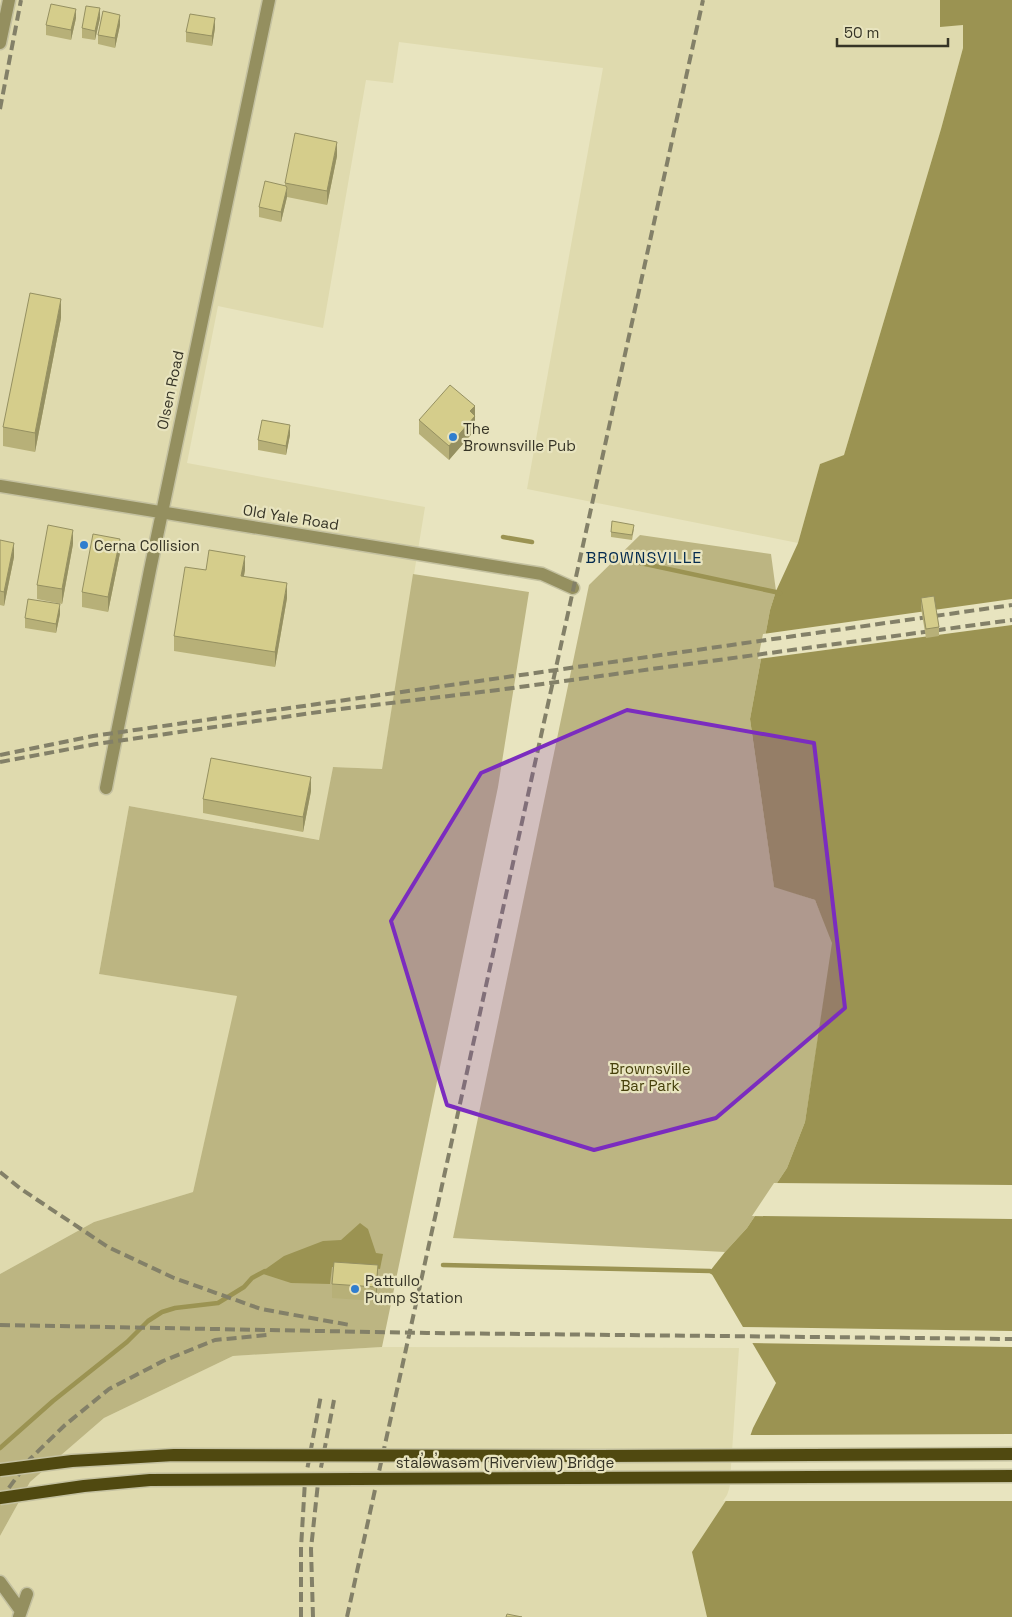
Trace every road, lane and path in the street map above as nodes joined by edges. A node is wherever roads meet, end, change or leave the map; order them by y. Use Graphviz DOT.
graph roads {
  1 [pos="8,0"];
  2 [pos="269,0"];
  3 [pos="0,43"];
  4 [pos="0,486"];
  5 [pos="162,512"];
  6 [pos="573,588"];
  7 [pos="106,788"];
  8 [pos="1012,1454"];
  9 [pos="0,1470"];
  10 [pos="1012,1476"];
  11 [pos="0,1498"];
  12 [pos="0,1582"];
  13 [pos="27,1594"];
  14 [pos="20,1614"];
  1 -- 3 [label="street"];
  2 -- 5 [label="street, Olsen Road"];
  4 -- 5 [label="street, Old Yale Road"];
  5 -- 6 [label="street, Old Yale Road"];
  5 -- 7 [label="street, Olsen Road"];
  8 -- 9 [label="main road, stal̕əw̓asəm (Riverview) Bridge, bridge"];
  10 -- 11 [label="main road, stal̕əw̓asəm (Riverview) Bridge, bridge"];
  12 -- 14 [label="street"];
  13 -- 14 [label="street"];
}
